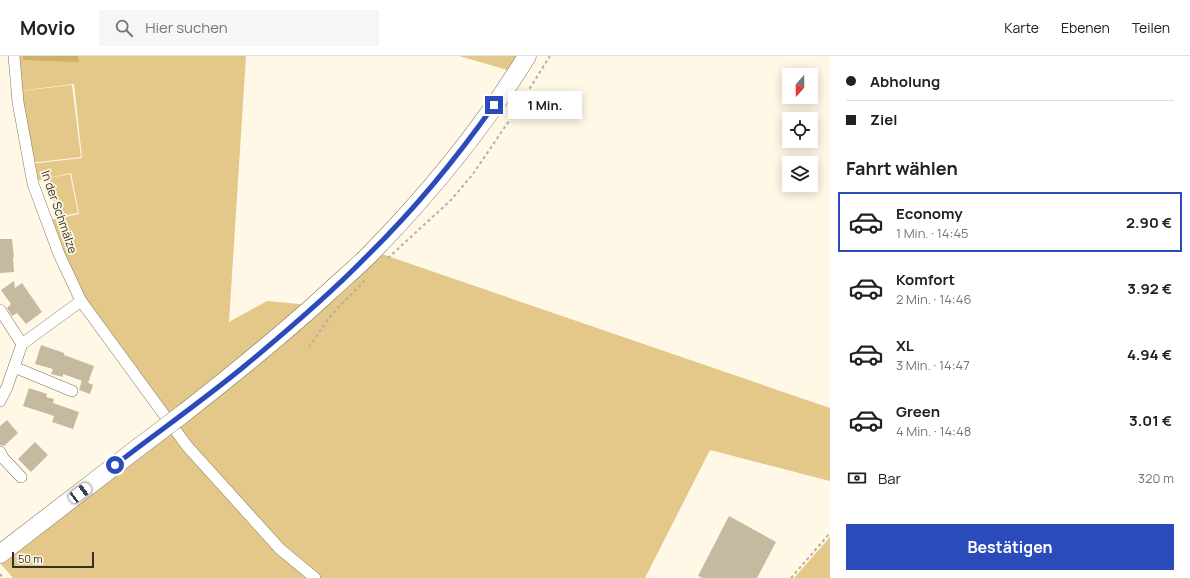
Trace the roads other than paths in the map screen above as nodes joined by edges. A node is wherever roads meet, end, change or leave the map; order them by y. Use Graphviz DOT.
graph roads {
  1 [pos="14,56"];
  2 [pos="527,56"];
  3 [pos="82,301"];
  4 [pos="0,310"];
  5 [pos="22,344"];
  6 [pos="14,367"];
  7 [pos="72,391"];
  8 [pos="0,401"];
  9 [pos="0,452"];
  10 [pos="21,477"];
  11 [pos="4,551"];
  12 [pos="315,578"];
  1 -- 3 [label="street, In der Schmälze"];
  2 -- 11 [label="main road, bridge"];
  3 -- 5 [label="street"];
  3 -- 12 [label="street, In der Schmälze"];
  4 -- 5 [label="street"];
  5 -- 6 [label="street"];
  6 -- 7 [label="street"];
  6 -- 8 [label="street"];
  9 -- 10 [label="street"];
}
